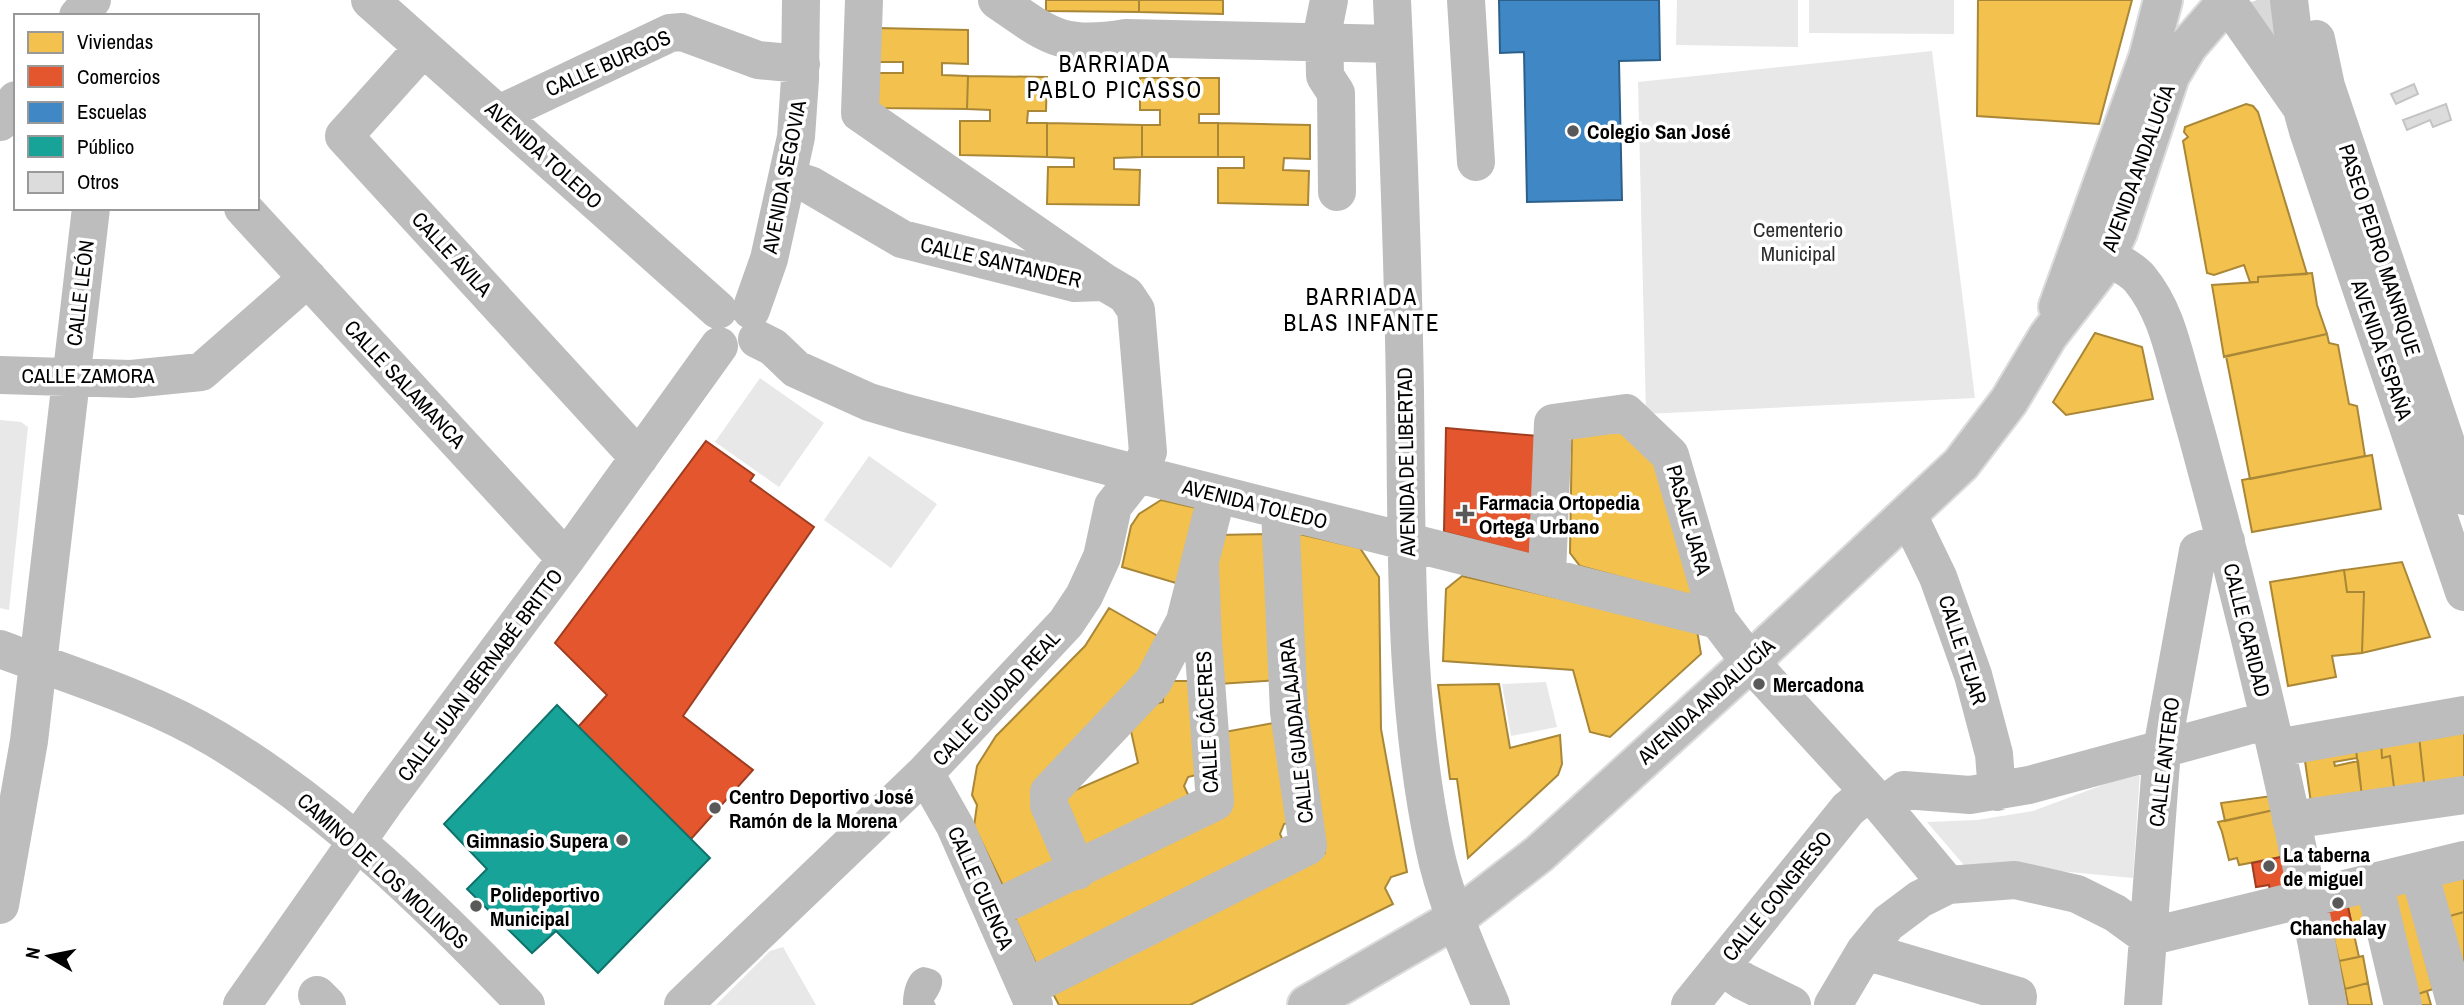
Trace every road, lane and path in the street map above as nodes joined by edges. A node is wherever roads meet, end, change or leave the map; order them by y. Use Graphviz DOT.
graph roads {
  1 [pos="92,0"];
  2 [pos="370,0"];
  3 [pos="801,0"];
  4 [pos="864,0"];
  5 [pos="997,0"];
  6 [pos="1329,0"];
  7 [pos="1392,0"];
  8 [pos="1466,0"];
  9 [pos="2163,0"];
  10 [pos="2233,0"];
  11 [pos="2289,0"];
  12 [pos="2316,0"];
  13 [pos="80,14"];
  14 [pos="1324,43"];
  15 [pos="1394,44"];
  16 [pos="423,48"];
  17 [pos="801,64"];
  18 [pos="14,103"];
  19 [pos="2302,109"];
  20 [pos="499,114"];
  21 [pos="0,122"];
  22 [pos="2120,138"];
  23 [pos="1475,162"];
  24 [pos="788,178"];
  25 [pos="1337,191"];
  26 [pos="91,210"];
  27 [pos="245,210"];
  28 [pos="2118,253"];
  29 [pos="308,278"];
  30 [pos="1104,282"];
  31 [pos="736,326"];
  32 [pos="2048,336"];
  33 [pos="0,375"];
  34 [pos="70,378"];
  35 [pos="639,458"];
  36 [pos="1138,474"];
  37 [pos="1217,494"];
  38 [pos="2464,496"];
  39 [pos="1280,510"];
  40 [pos="1909,515"];
  41 [pos="2226,541"];
  42 [pos="1407,542"];
  43 [pos="566,559"];
  44 [pos="1199,565"];
  45 [pos="1547,576"];
  46 [pos="2464,592"];
  47 [pos="1718,620"];
  48 [pos="0,649"];
  49 [pos="1750,662"];
  50 [pos="39,664"];
  51 [pos="2464,715"];
  52 [pos="2272,734"];
  53 [pos="15,738"];
  54 [pos="2162,749"];
  55 [pos="925,773"];
  56 [pos="2013,788"];
  57 [pos="2464,795"];
  58 [pos="1876,799"];
  59 [pos="2290,811"];
  60 [pos="358,843"];
  61 [pos="2464,860"];
  62 [pos="1077,871"];
  63 [pos="2419,871"];
  64 [pos="2374,882"];
  65 [pos="1948,885"];
  66 [pos="2306,897"];
  67 [pos="0,905"];
  68 [pos="992,910"];
  69 [pos="1455,919"];
  70 [pos="2148,937"];
  71 [pos="1865,951"];
  72 [pos="1721,966"];
  73 [pos="1030,997"];
  74 [pos="2018,1001"];
  75 [pos="1314,1003"];
  76 [pos="242,1005"];
  77 [pos="526,1005"];
  78 [pos="683,1005"];
  79 [pos="1490,1005"];
  80 [pos="1690,1005"];
  81 [pos="1792,1005"];
  82 [pos="1833,1005"];
  83 [pos="2143,1005"];
  84 [pos="2329,1005"];
  85 [pos="2403,1005"];
  86 [pos="2456,1005"];
  1 -- 13 [label="street"];
  2 -- 16 [label="street, AVENIDA TOLEDO"];
  3 -- 17 [label="street, AVENIDA SEGOVIA"];
  4 -- 30 [label="street"];
  5 -- 14 [label="street"];
  6 -- 14 [label="street"];
  7 -- 15 [label="street, AVENIDA DE LIBERTAD"];
  8 -- 23 [label="street"];
  9 -- 22 [label="street, AVENIDA ANDALUCÍA"];
  10 -- 19 [label="street, AVENIDA ESPAÑA"];
  10 -- 28 [label="street, AVENIDA ANDALUCÍA"];
  11 -- 19 [label="street, AVENIDA ESPAÑA"];
  12 -- 38 [label="street, PASEO PEDRO MANRIQUE"];
  14 -- 15 [label="street"];
  14 -- 25 [label="street"];
  15 -- 42 [label="street, AVENIDA DE LIBERTAD"];
  16 -- 20 [label="street, AVENIDA TOLEDO"];
  16 -- 35 [label="street, CALLE ÁVILA"];
  17 -- 20 [label="street, CALLE BURGOS"];
  17 -- 24 [label="street, AVENIDA SEGOVIA"];
  18 -- 21 [label="street"];
  19 -- 46 [label="street, AVENIDA ESPAÑA"];
  20 -- 31 [label="street, AVENIDA TOLEDO"];
  22 -- 28 [label="street, CALLE CARIDAD"];
  22 -- 32 [label="street, AVENIDA ANDALUCÍA"];
  24 -- 30 [label="street, CALLE SANTANDER"];
  24 -- 31 [label="street, AVENIDA SEGOVIA"];
  26 -- 34 [label="street, CALLE LEÓN"];
  27 -- 29 [label="street, CALLE SALAMANCA"];
  28 -- 32 [label="street, AVENIDA ANDALUCÍA"];
  28 -- 41 [label="street, CALLE CARIDAD"];
  29 -- 34 [label="street, CALLE ZAMORA"];
  29 -- 43 [label="street, CALLE SALAMANCA"];
  30 -- 36 [label="street, CALLE SANTANDER"];
  31 -- 35 [label="street, CALLE JUAN BERNABÉ BRITTO"];
  31 -- 36 [label="street, AVENIDA TOLEDO"];
  32 -- 40 [label="street, AVENIDA ANDALUCÍA"];
  33 -- 34 [label="street, CALLE ZAMORA"];
  34 -- 50 [label="street, CALLE LEÓN"];
  35 -- 43 [label="street, CALLE JUAN BERNABÉ BRITTO"];
  36 -- 37 [label="street, AVENIDA TOLEDO"];
  36 -- 55 [label="street, CALLE CIUDAD REAL"];
  37 -- 39 [label="street, AVENIDA TOLEDO"];
  37 -- 44 [label="street"];
  39 -- 42 [label="street, AVENIDA TOLEDO"];
  39 -- 73 [label="street, CALLE GUADALAJARA"];
  40 -- 49 [label="street, AVENIDA ANDALUCÍA"];
  40 -- 56 [label="street, CALLE TEJAR"];
  41 -- 52 [label="street, CALLE CARIDAD"];
  41 -- 54 [label="street, CALLE ANTERO"];
  42 -- 45 [label="street, AVENIDA TOLEDO"];
  42 -- 69 [label="street, AVENIDA DE LIBERTAD"];
  43 -- 60 [label="street, CALLE JUAN BERNABÉ BRITTO"];
  44 -- 62 [label="street"];
  44 -- 62 [label="street, CALLE CÁCERES"];
  45 -- 47 [label="street, AVENIDA TOLEDO"];
  45 -- 47 [label="street, PASAJE JARA"];
  47 -- 49 [label="street"];
  48 -- 50 [label="street, CAMINO DE LOS MOLINOS"];
  49 -- 58 [label="street"];
  49 -- 69 [label="street, AVENIDA ANDALUCÍA"];
  50 -- 53 [label="street, CALLE LEÓN"];
  50 -- 60 [label="street, CAMINO DE LOS MOLINOS"];
  51 -- 52 [label="street, CALLE CONGRESO"];
  52 -- 54 [label="street, CALLE CONGRESO"];
  52 -- 59 [label="street, CALLE CARIDAD"];
  53 -- 67 [label="street, CALLE LEÓN"];
  54 -- 56 [label="street, CALLE CONGRESO"];
  54 -- 70 [label="street, CALLE ANTERO"];
  55 -- 68 [label="street, CALLE CUENCA"];
  55 -- 78 [label="street, CALLE CIUDAD REAL"];
  56 -- 58 [label="street, CALLE CONGRESO"];
  57 -- 59 [label="street"];
  58 -- 65 [label="street"];
  58 -- 72 [label="street, CALLE CONGRESO"];
  59 -- 66 [label="street, CALLE CARIDAD"];
  60 -- 76 [label="street, CALLE JUAN BERNABÉ BRITTO"];
  60 -- 77 [label="street, CAMINO DE LOS MOLINOS"];
  61 -- 63 [label="street"];
  62 -- 68 [label="street, CALLE CÁCERES"];
  63 -- 64 [label="street"];
  63 -- 86 [label="street"];
  64 -- 66 [label="street"];
  64 -- 85 [label="street"];
  65 -- 70 [label="street"];
  65 -- 71 [label="street"];
  66 -- 70 [label="street"];
  66 -- 84 [label="street, CALLE CARIDAD"];
  68 -- 73 [label="street, CALLE CUENCA"];
  69 -- 75 [label="street, AVENIDA ANDALUCÍA"];
  69 -- 79 [label="street, AVENIDA DE LIBERTAD"];
  70 -- 83 [label="street, CALLE ANTERO"];
  71 -- 74 [label="street"];
  71 -- 82 [label="street"];
  72 -- 80 [label="street, CALLE CONGRESO"];
  72 -- 81 [label="street"];
}
